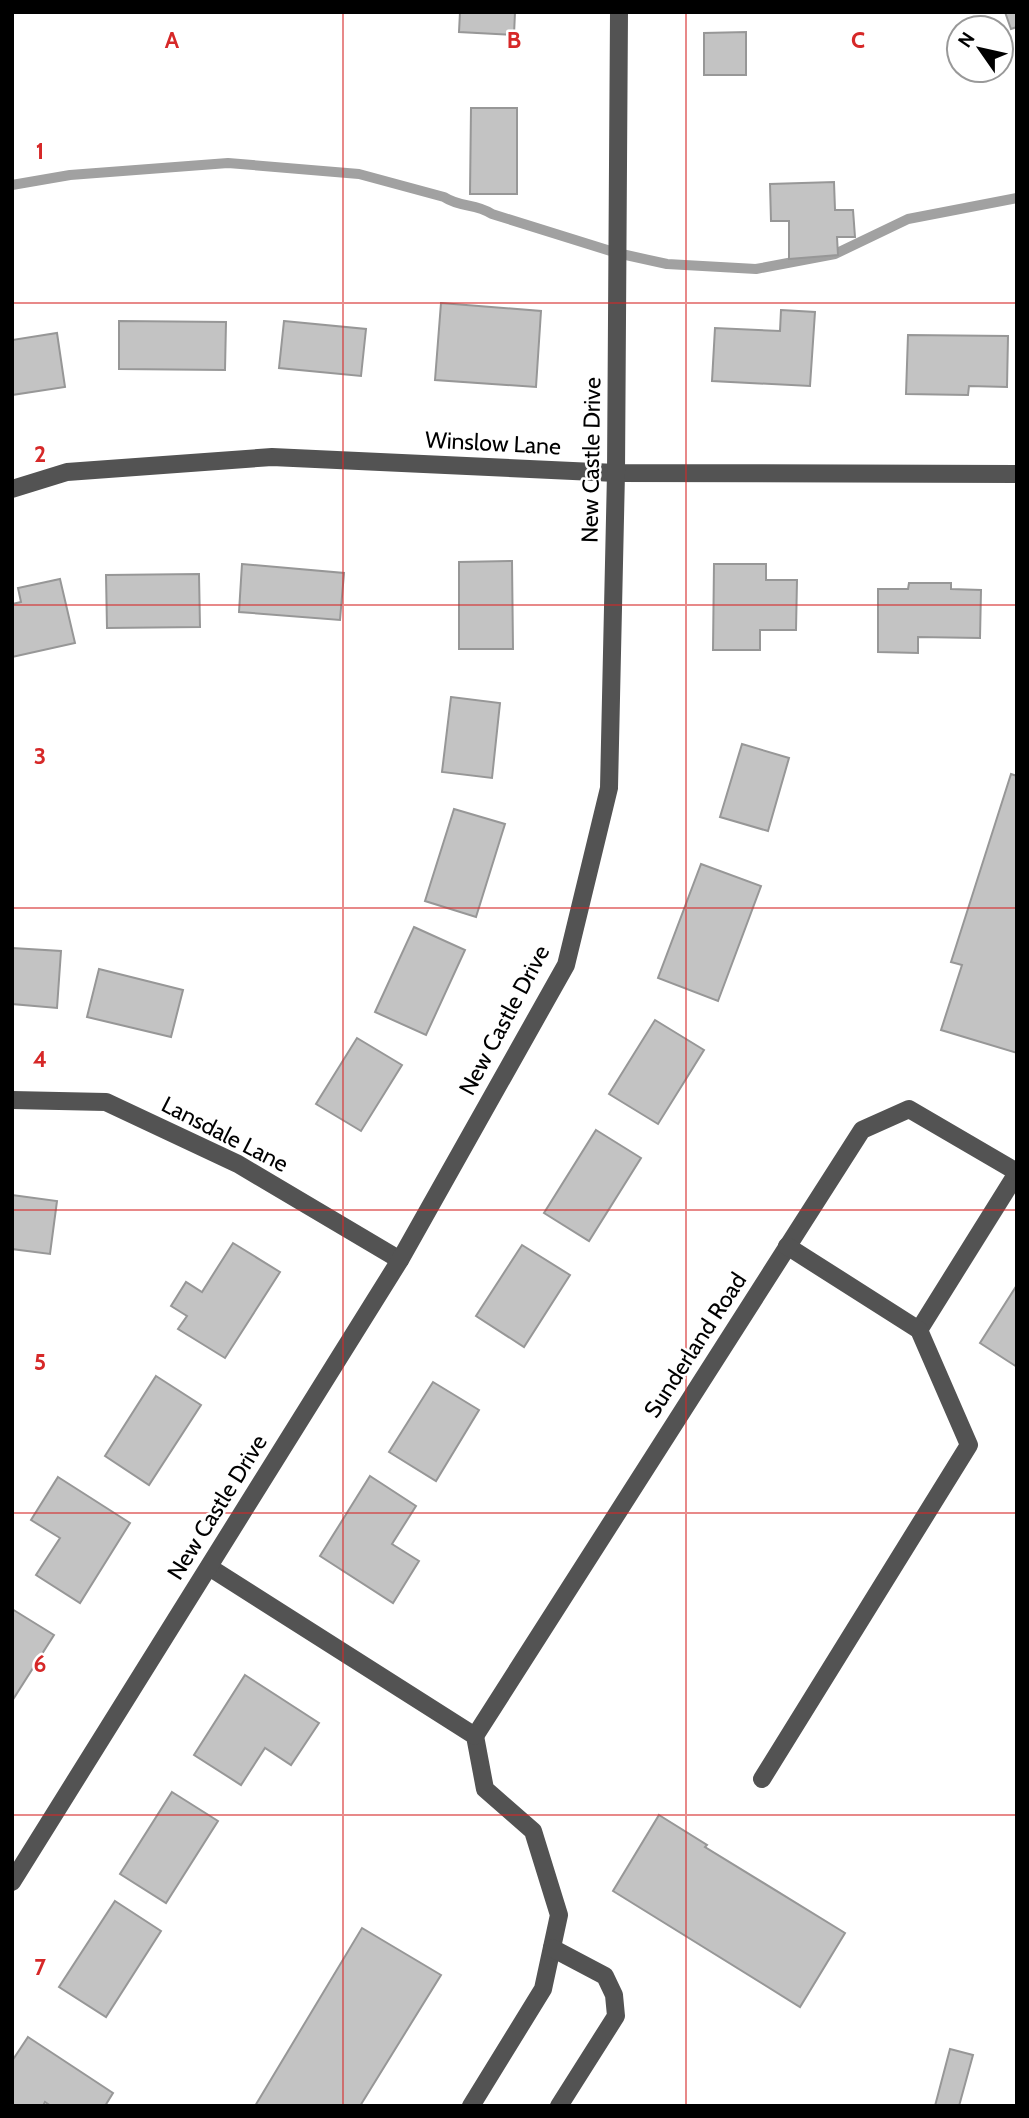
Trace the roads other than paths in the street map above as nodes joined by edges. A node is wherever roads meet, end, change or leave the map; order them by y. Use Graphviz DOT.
graph roads {
  1 [pos="620,12"];
  2 [pos="616,473"];
  3 [pos="1017,474"];
  4 [pos="12,489"];
  5 [pos="12,1100"];
  6 [pos="1017,1173"];
  7 [pos="787,1247"];
  8 [pos="400,1260"];
  9 [pos="919,1330"];
  10 [pos="209,1567"];
  11 [pos="475,1736"];
  12 [pos="762,1779"];
  13 [pos="12,1882"];
  14 [pos="552,1948"];
  15 [pos="471,2106"];
  16 [pos="559,2106"];
  1 -- 2 [label="street, New Castle Drive"];
  2 -- 3 [label="street, Winslow Lane"];
  2 -- 4 [label="street, Winslow Lane"];
  2 -- 8 [label="street, New Castle Drive"];
  5 -- 8 [label="street, Lansdale Lane"];
  6 -- 7 [label="street, Sunderland Road"];
  6 -- 9 [label="street"];
  7 -- 9 [label="street"];
  7 -- 11 [label="street, Sunderland Road"];
  8 -- 10 [label="street, New Castle Drive"];
  9 -- 12 [label="street"];
  10 -- 11 [label="street"];
  10 -- 13 [label="street, New Castle Drive"];
  11 -- 14 [label="street"];
  14 -- 15 [label="street"];
  14 -- 16 [label="street"];
}
